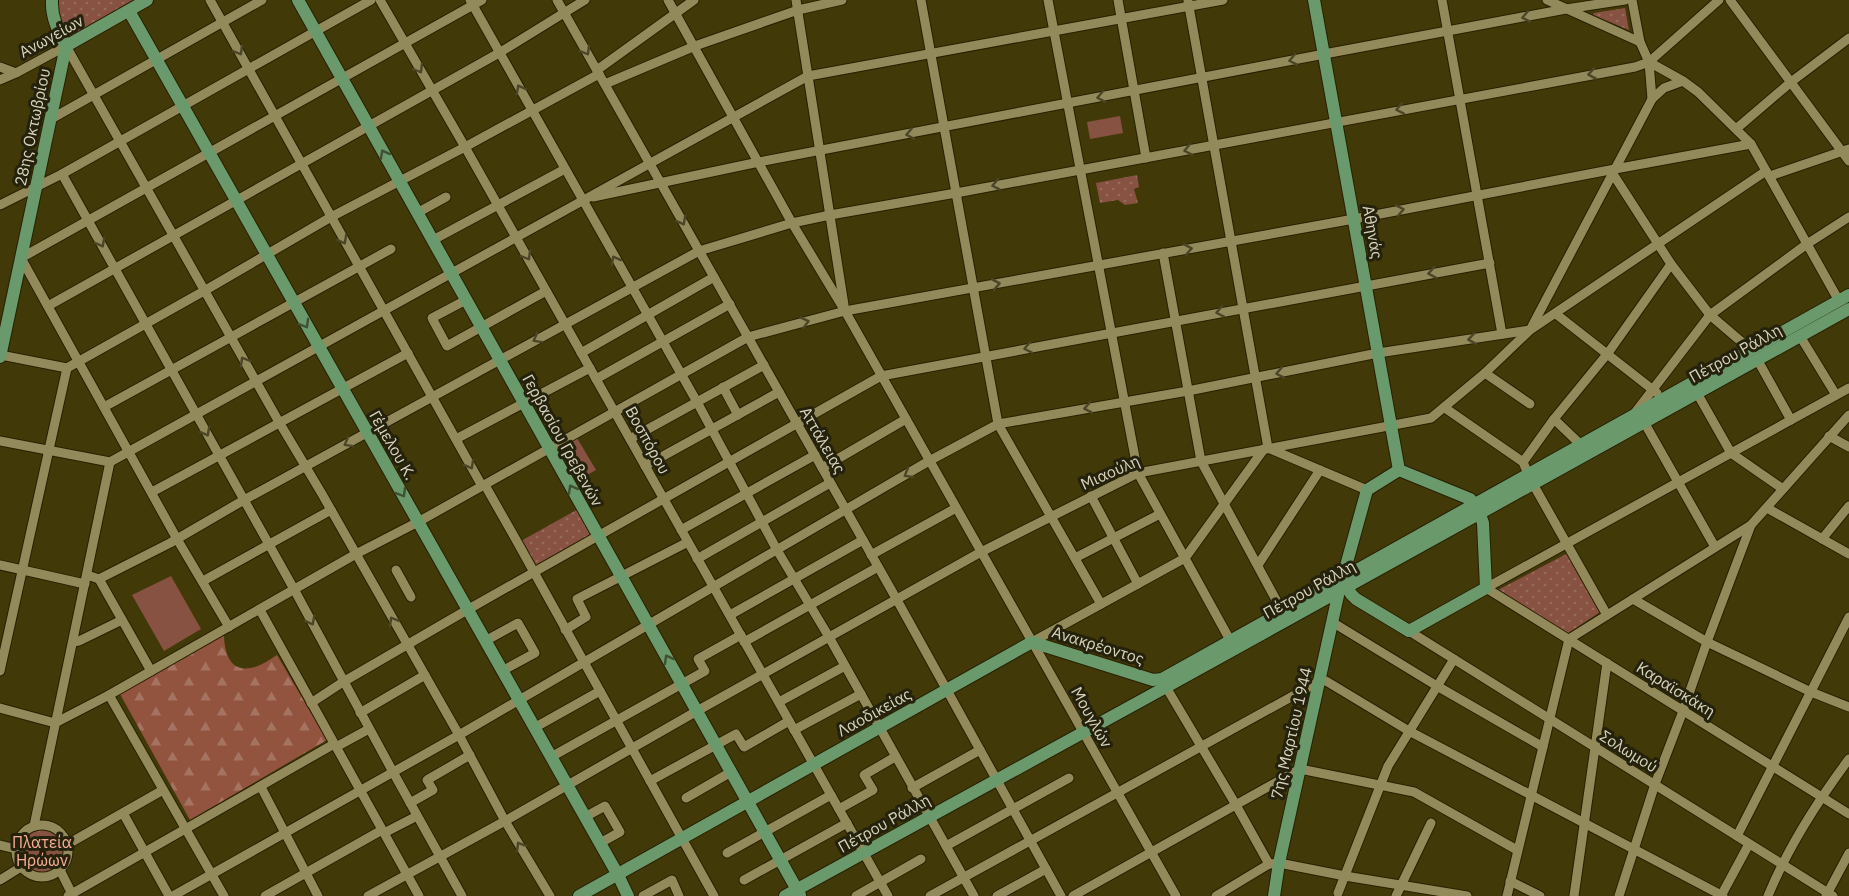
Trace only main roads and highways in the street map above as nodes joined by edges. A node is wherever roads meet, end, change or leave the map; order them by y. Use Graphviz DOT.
graph roads {
  1 [pos="52,0"];
  2 [pos="147,0"];
  3 [pos="298,0"];
  4 [pos="1314,0"];
  5 [pos="129,11"];
  6 [pos="66,46"];
  7 [pos="1846,307"];
  8 [pos="1754,355"];
  9 [pos="0,356"];
  10 [pos="1400,470"];
  11 [pos="1528,473"];
  12 [pos="1477,508"];
  13 [pos="1343,585"];
  14 [pos="1310,607"];
  15 [pos="1333,620"];
  16 [pos="1032,642"];
  17 [pos="1153,680"];
  18 [pos="748,802"];
  19 [pos="618,875"];
  20 [pos="799,893"];
  21 [pos="579,896"];
  22 [pos="628,896"];
  23 [pos="785,896"];
  24 [pos="1274,896"];
  1 -- 6 [label="main road"];
  2 -- 5 [label="main road, Ανωγείων"];
  18 -- 3 [label="main road, Γερβασίου Γρεβενών, one-way"];
  4 -- 10 [label="main road, Αθηνάς"];
  5 -- 6 [label="main road, Ανωγείων"];
  5 -- 19 [label="main road, Γέμελου Κ., one-way"];
  6 -- 9 [label="main road, 28ης Οκτωβρίου"];
  7 -- 8 [label="main road, Πέτρου Ράλλη"];
  7 -- 8 [label="main road, Πέτρου Ράλλη"];
  8 -- 11 [label="main road, Πέτρου Ράλλη"];
  8 -- 11 [label="main road, Πέτρου Ράλλη"];
  10 -- 12 [label="main road"];
  10 -- 13 [label="main road, 7ης Μαρτίου 1944"];
  11 -- 12 [label="main road, Πέτρου Ράλλη"];
  12 -- 13 [label="main road, Πέτρου Ράλλη"];
  12 -- 13 [label="main road"];
  13 -- 14 [label="main road, Πέτρου Ράλλη"];
  13 -- 15 [label="main road, 7ης Μαρτίου 1944"];
  13 -- 17 [label="main road, Πέτρου Ράλλη"];
  14 -- 15 [label="main road"];
  14 -- 20 [label="main road, Πέτρου Ράλλη"];
  15 -- 24 [label="main road, 7ης Μαρτίου 1944"];
  16 -- 17 [label="main road, Ανακρέοντος"];
  16 -- 18 [label="main road, Λαοδικείας"];
  18 -- 19 [label="main road, Λαοδικείας"];
  18 -- 20 [label="main road, Γερβασίου Γρεβενών"];
  19 -- 21 [label="main road, Λαοδικείας"];
  19 -- 22 [label="main road, Γέμελου Κ."];
  20 -- 23 [label="main road, Πέτρου Ράλλη"];
}
